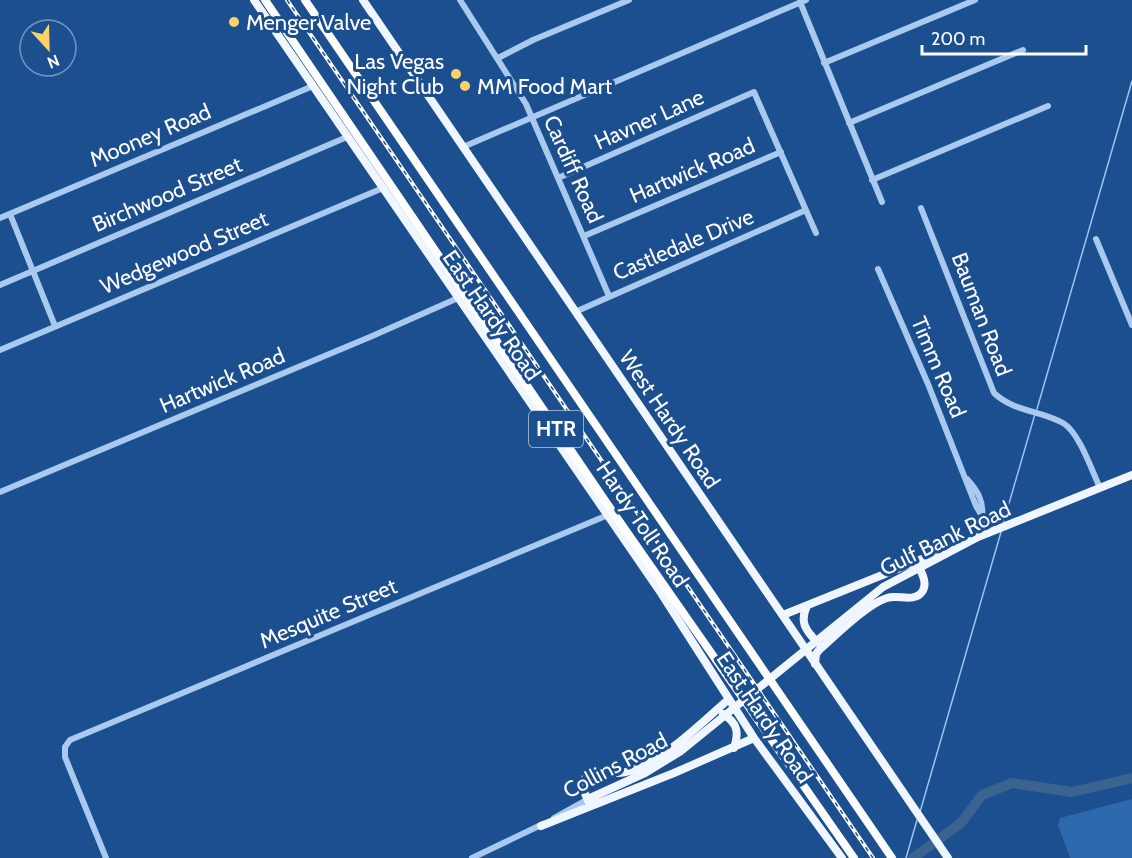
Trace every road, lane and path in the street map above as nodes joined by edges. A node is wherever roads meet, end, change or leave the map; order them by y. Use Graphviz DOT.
graph roads {
  1 [pos="254,0"];
  2 [pos="265,0"];
  3 [pos="305,0"];
  4 [pos="363,0"];
  5 [pos="460,0"];
  6 [pos="629,0"];
  7 [pos="975,0"];
  8 [pos="803,1"];
  9 [pos="1023,50"];
  10 [pos="498,58"];
  11 [pos="824,63"];
  12 [pos="313,86"];
  13 [pos="1048,106"];
  14 [pos="532,117"];
  15 [pos="849,123"];
  16 [pos="348,137"];
  17 [pos="463,147"];
  18 [pos="781,152"];
  19 [pos="558,178"];
  20 [pos="872,180"];
  21 [pos="383,188"];
  22 [pos="882,202"];
  23 [pos="921,208"];
  24 [pos="806,210"];
  25 [pos="10,214"];
  26 [pos="0,218"];
  27 [pos="816,233"];
  28 [pos="584,236"];
  29 [pos="1096,239"];
  30 [pos="878,269"];
  31 [pos="33,271"];
  32 [pos="0,285"];
  33 [pos="609,296"];
  34 [pos="458,298"];
  35 [pos="575,312"];
  36 [pos="1132,325"];
  37 [pos="55,326"];
  38 [pos="0,350"];
  39 [pos="1132,475"];
  40 [pos="1100,488"];
  41 [pos="0,492"];
  42 [pos="608,515"];
  43 [pos="991,532"];
  44 [pos="918,564"];
  45 [pos="807,606"];
  46 [pos="783,615"];
  47 [pos="826,643"];
  48 [pos="790,662"];
  49 [pos="815,664"];
  50 [pos="729,699"];
  51 [pos="710,716"];
  52 [pos="754,738"];
  53 [pos="734,748"];
  54 [pos="589,802"];
  55 [pos="541,826"];
  56 [pos="853,857"];
  57 [pos="106,858"];
  58 [pos="472,858"];
  59 [pos="842,858"];
  60 [pos="892,858"];
  61 [pos="948,858"];
  1 -- 12 [label="main road, East Hardy Road"];
  2 -- 56 [label="highway, Hardy Toll Road / HTR"];
  3 -- 60 [label="highway, Hardy Toll Road / HTR"];
  4 -- 17 [label="main road, West Hardy Road"];
  5 -- 10 [label="street, Cardiff Road"];
  6 -- 10 [label="street"];
  7 -- 11 [label="street"];
  8 -- 11 [label="street"];
  8 -- 14 [label="street"];
  9 -- 15 [label="street"];
  10 -- 14 [label="street, Cardiff Road"];
  11 -- 15 [label="street"];
  12 -- 16 [label="main road, East Hardy Road"];
  12 -- 25 [label="street, Mooney Road"];
  13 -- 20 [label="street"];
  14 -- 17 [label="street"];
  14 -- 19 [label="street, Cardiff Road"];
  15 -- 20 [label="street"];
  16 -- 21 [label="main road, East Hardy Road"];
  16 -- 31 [label="street, Birchwood Street"];
  17 -- 35 [label="main road, West Hardy Road"];
  18 -- 19 [label="street, Havner Lane"];
  18 -- 24 [label="street"];
  18 -- 28 [label="street, Hartwick Road"];
  19 -- 28 [label="street, Cardiff Road"];
  20 -- 22 [label="street"];
  21 -- 34 [label="main road, East Hardy Road"];
  21 -- 37 [label="street, Wedgewood Street"];
  23 -- 40 [label="street, Bauman Road"];
  24 -- 27 [label="street"];
  24 -- 33 [label="street, Castledale Drive"];
  25 -- 26 [label="street, Mooney Road"];
  25 -- 31 [label="street"];
  28 -- 33 [label="street, Cardiff Road"];
  29 -- 36 [label="street"];
  30 -- 43 [label="street, Timm Road"];
  31 -- 32 [label="street, Birchwood Street"];
  31 -- 37 [label="street"];
  33 -- 35 [label="street, Castledale Drive"];
  34 -- 41 [label="street, Hartwick Road"];
  34 -- 42 [label="main road, East Hardy Road"];
  35 -- 46 [label="main road, West Hardy Road"];
  37 -- 38 [label="street, Wedgewood Street"];
  39 -- 40 [label="main road, Gulf Bank Road"];
  40 -- 43 [label="main road, Gulf Bank Road"];
  42 -- 50 [label="main road, East Hardy Road"];
  42 -- 57 [label="street, Mesquite Street"];
  43 -- 44 [label="main road, Gulf Bank Road"];
  44 -- 45 [label="main road"];
  44 -- 47 [label="main road"];
  44 -- 48 [label="main road, Gulf Bank Road"];
  45 -- 46 [label="main road"];
  45 -- 47 [label="main road"];
  46 -- 49 [label="main road, West Hardy Road"];
  47 -- 49 [label="main road"];
  48 -- 54 [label="main road, Collins Road"];
  49 -- 61 [label="main road, West Hardy Road"];
  50 -- 51 [label="main road"];
  50 -- 52 [label="main road, East Hardy Road"];
  51 -- 53 [label="main road"];
  51 -- 54 [label="main road"];
  52 -- 53 [label="main road"];
  52 -- 59 [label="main road, East Hardy Road"];
  53 -- 54 [label="main road"];
  54 -- 55 [label="main road"];
  55 -- 58 [label="street"];
}
